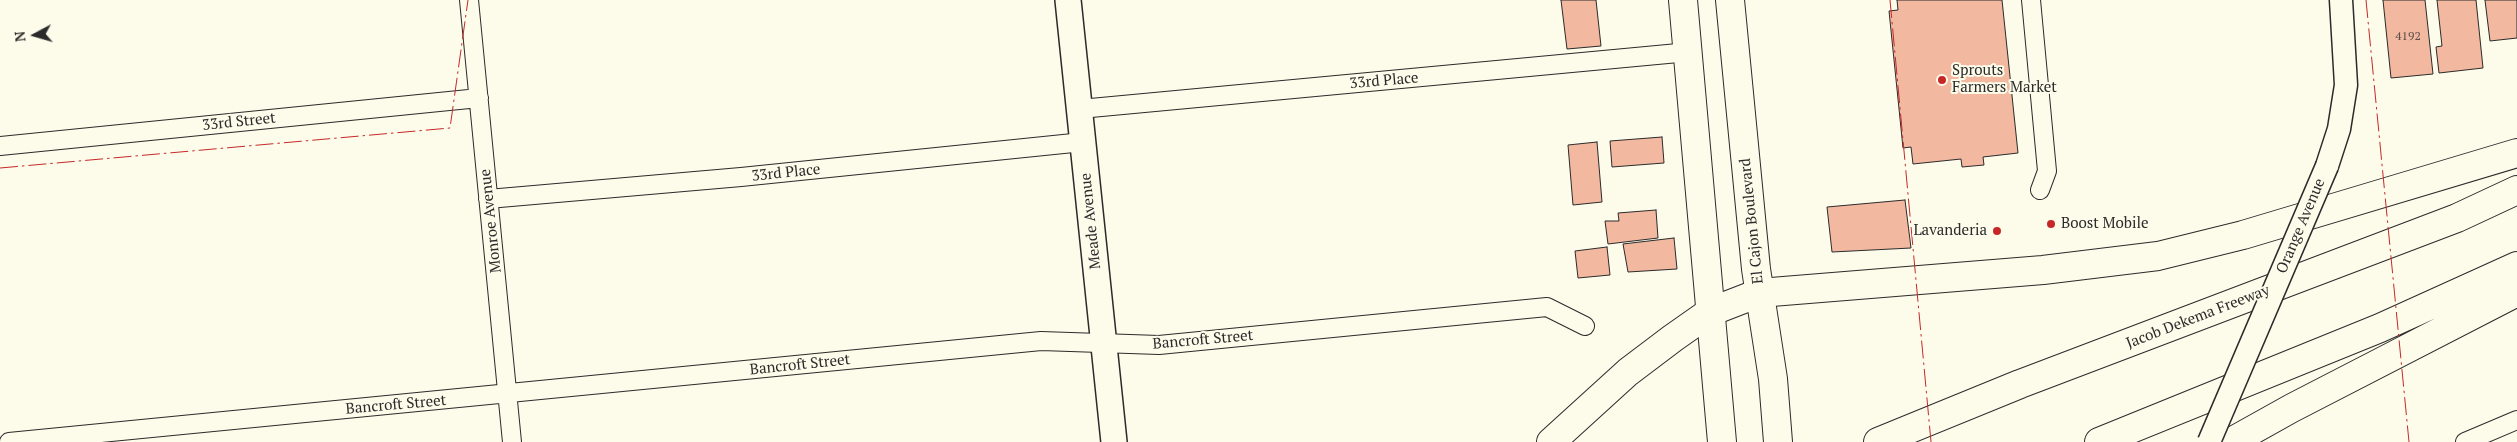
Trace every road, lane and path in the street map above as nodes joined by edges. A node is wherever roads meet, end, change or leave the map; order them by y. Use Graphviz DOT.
graph roads {
  1 [pos="469,0"];
  2 [pos="1068,0"];
  3 [pos="1683,0"];
  4 [pos="1730,0"];
  5 [pos="2032,0"];
  6 [pos="2341,0"];
  7 [pos="1688,52"];
  8 [pos="479,98"];
  9 [pos="1080,109"];
  10 [pos="1083,142"];
  11 [pos="0,146"];
  12 [pos="2517,153"];
  13 [pos="2040,190"];
  14 [pos="2517,190"];
  15 [pos="488,199"];
  16 [pos="2517,266"];
  17 [pos="2517,292"];
  18 [pos="1759,293"];
  19 [pos="1710,312"];
  20 [pos="1585,326"];
  21 [pos="1105,344"];
  22 [pos="507,394"];
  23 [pos="2517,420"];
  24 [pos="1777,435"];
  25 [pos="9,442"];
  26 [pos="512,442"];
  27 [pos="1114,442"];
  28 [pos="1551,442"];
  29 [pos="1722,442"];
  30 [pos="1878,442"];
  31 [pos="2099,442"];
  32 [pos="2209,442"];
  33 [pos="2231,442"];
  34 [pos="2465,442"];
  1 -- 8 [label="street, Monroe Avenue"];
  2 -- 9 [label="main road, Meade Avenue"];
  3 -- 7 [label="main road"];
  4 -- 18 [label="main road, El Cajon Boulevard"];
  5 -- 13 [label="street"];
  6 -- 32 [label="street, Orange Avenue, bridge"];
  7 -- 9 [label="street, 33rd Place"];
  7 -- 19 [label="main road"];
  8 -- 11 [label="street, 33rd Street"];
  8 -- 15 [label="street, Monroe Avenue"];
  9 -- 10 [label="main road, Meade Avenue"];
  10 -- 15 [label="street, 33rd Place"];
  10 -- 21 [label="main road, Meade Avenue"];
  12 -- 18 [label="main road"];
  14 -- 30 [label="main road, Jacob Dekema Freeway"];
  15 -- 22 [label="street, Monroe Avenue"];
  16 -- 31 [label="main road"];
  17 -- 33 [label="main road"];
  18 -- 19 [label="main road"];
  18 -- 24 [label="main road, El Cajon Boulevard"];
  19 -- 28 [label="main road"];
  19 -- 29 [label="main road"];
  20 -- 21 [label="street, Bancroft Street"];
  21 -- 22 [label="street, Bancroft Street"];
  21 -- 27 [label="main road, Meade Avenue"];
  22 -- 25 [label="street, Bancroft Street"];
  22 -- 26 [label="street, Monroe Avenue"];
  23 -- 34 [label="street"];
}
